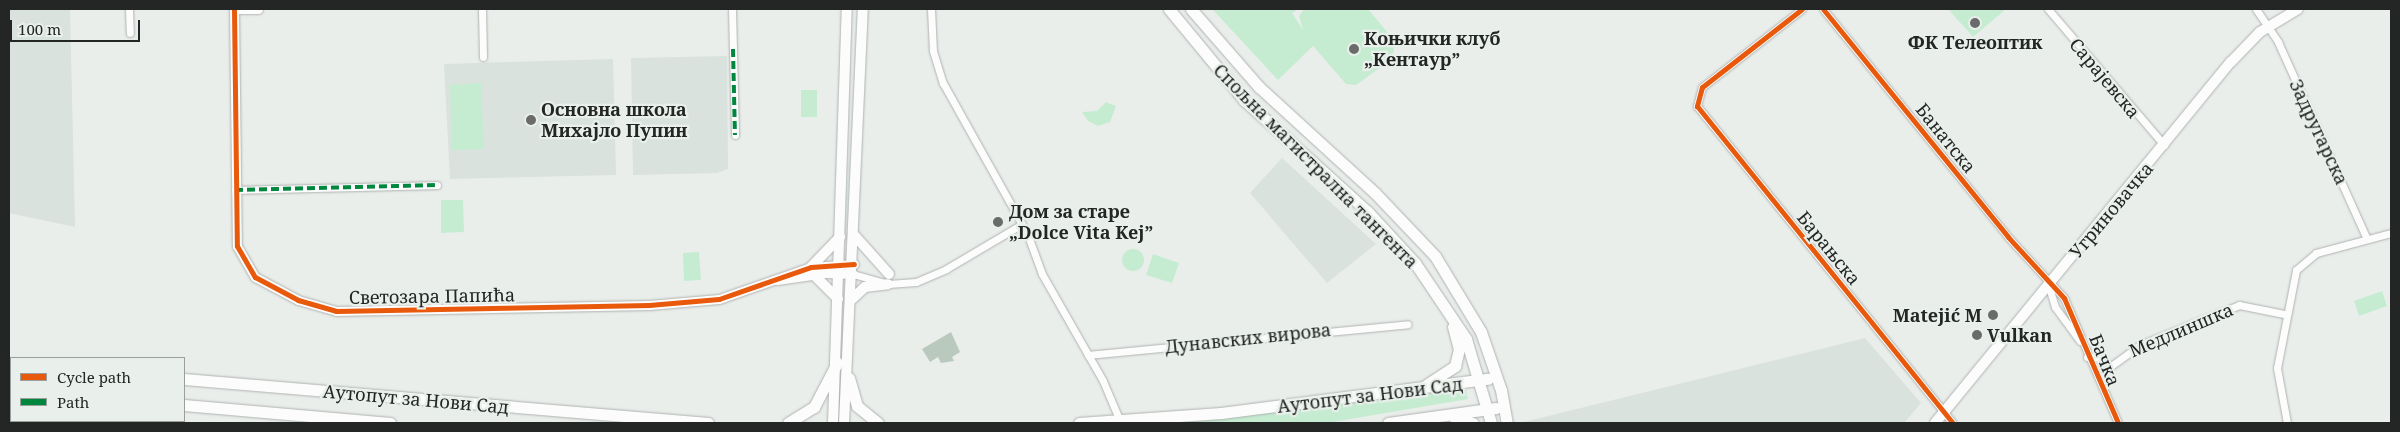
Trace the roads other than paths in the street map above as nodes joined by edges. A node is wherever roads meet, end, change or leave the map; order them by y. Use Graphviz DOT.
graph roads {
  1 [pos="129,9"];
  2 [pos="234,9"];
  3 [pos="258,9"];
  4 [pos="482,9"];
  5 [pos="732,9"];
  6 [pos="847,9"];
  7 [pos="863,9"];
  8 [pos="931,9"];
  9 [pos="1169,9"];
  10 [pos="1191,9"];
  11 [pos="1802,9"];
  12 [pos="1823,9"];
  13 [pos="2048,9"];
  14 [pos="2256,9"];
  15 [pos="2298,9"];
  16 [pos="2268,26"];
  17 [pos="130,33"];
  18 [pos="483,57"];
  19 [pos="735,135"];
  20 [pos="2164,145"];
  21 [pos="437,185"];
  22 [pos="235,190"];
  23 [pos="1022,224"];
  24 [pos="2391,233"];
  25 [pos="855,235"];
  26 [pos="840,237"];
  27 [pos="2367,239"];
  28 [pos="839,268"];
  29 [pos="854,269"];
  30 [pos="812,271"];
  31 [pos="889,279"];
  32 [pos="2048,284"];
  33 [pos="838,299"];
  34 [pos="852,299"];
  35 [pos="1445,306"];
  36 [pos="2284,314"];
  37 [pos="1408,324"];
  38 [pos="2080,341"];
  39 [pos="1088,355"];
  40 [pos="2087,357"];
  41 [pos="837,363"];
  42 [pos="2111,366"];
  43 [pos="1497,377"];
  44 [pos="848,378"];
  45 [pos="185,379"];
  46 [pos="1481,380"];
  47 [pos="1417,389"];
  48 [pos="185,405"];
  49 [pos="1505,406"];
  50 [pos="1488,409"];
  51 [pos="1946,411"];
  52 [pos="1442,416"];
  53 [pos="1120,421"];
  54 [pos="390,423"];
  55 [pos="708,423"];
  56 [pos="788,423"];
  57 [pos="833,423"];
  58 [pos="844,423"];
  59 [pos="878,423"];
  60 [pos="1079,423"];
  61 [pos="1388,423"];
  62 [pos="1473,423"];
  63 [pos="1491,423"];
  64 [pos="1507,423"];
  65 [pos="1935,423"];
  66 [pos="1953,423"];
  67 [pos="2118,423"];
  68 [pos="2287,423"];
  1 -- 17 [label="street"];
  2 -- 3 [label="street"];
  2 -- 22 [label="street, Светозара Папића"];
  4 -- 18 [label="street"];
  5 -- 19 [label="street"];
  6 -- 26 [label="main road"];
  7 -- 25 [label="main road"];
  8 -- 23 [label="street"];
  9 -- 35 [label="main road, Спољна магистрална тангента"];
  10 -- 43 [label="main road, Спољна магистрална тангента"];
  11 -- 51 [label="street, Барањска"];
  12 -- 32 [label="street, Банатска"];
  13 -- 20 [label="street, Сарајевска"];
  14 -- 16 [label="street, Задругарска"];
  15 -- 16 [label="main road, Угриновачка"];
  16 -- 20 [label="main road, Угриновачка"];
  16 -- 27 [label="street, Задругарска"];
  20 -- 32 [label="main road, Угриновачка"];
  21 -- 22 [label="street"];
  22 -- 30 [label="street, Светозара Папића"];
  23 -- 31 [label="street"];
  23 -- 39 [label="street"];
  24 -- 27 [label="street"];
  25 -- 29 [label="main road"];
  25 -- 31 [label="main road"];
  26 -- 28 [label="main road"];
  26 -- 30 [label="main road"];
  27 -- 36 [label="street"];
  28 -- 29 [label="street, Светозара Папића"];
  28 -- 30 [label="street, Светозара Папића"];
  28 -- 33 [label="main road"];
  29 -- 31 [label="street"];
  29 -- 34 [label="main road"];
  30 -- 33 [label="main road"];
  31 -- 34 [label="main road"];
  32 -- 38 [label="street, Бачка"];
  32 -- 38 [label="street, Бачка"];
  32 -- 51 [label="main road, Угриновачка"];
  33 -- 41 [label="main road"];
  34 -- 44 [label="main road"];
  35 -- 46 [label="main road, Спољна магистрална тангента"];
  35 -- 47 [label="main road"];
  36 -- 42 [label="street, Медлиншка"];
  36 -- 68 [label="street"];
  37 -- 39 [label="street, Дунавских вирова"];
  38 -- 40 [label="street, Бачка"];
  39 -- 53 [label="street"];
  40 -- 42 [label="street, Бачка"];
  40 -- 67 [label="street, Бачка"];
  41 -- 56 [label="main road"];
  41 -- 57 [label="main road"];
  43 -- 46 [label="main road, Аутопут за Нови Сад"];
  43 -- 49 [label="main road"];
  44 -- 58 [label="main road"];
  44 -- 59 [label="main road"];
  45 -- 55 [label="main road, Аутопут за Нови Сад"];
  46 -- 47 [label="main road, Аутопут за Нови Сад"];
  46 -- 50 [label="main road, Аутопут за Нови Сад"];
  47 -- 53 [label="main road, Аутопут за Нови Сад"];
  48 -- 54 [label="main road, Аутопут за Нови Сад"];
  49 -- 50 [label="main road, Аутопут за Нови Сад"];
  49 -- 64 [label="main road"];
  50 -- 52 [label="main road, Аутопут за Нови Сад"];
  50 -- 63 [label="main road, Аутопут за Нови Сад"];
  51 -- 65 [label="main road, Угриновачка"];
  51 -- 66 [label="street, Барањска"];
  52 -- 61 [label="main road, Аутопут за Нови Сад"];
  52 -- 62 [label="main road"];
  53 -- 60 [label="main road, Аутопут за Нови Сад"];
}
